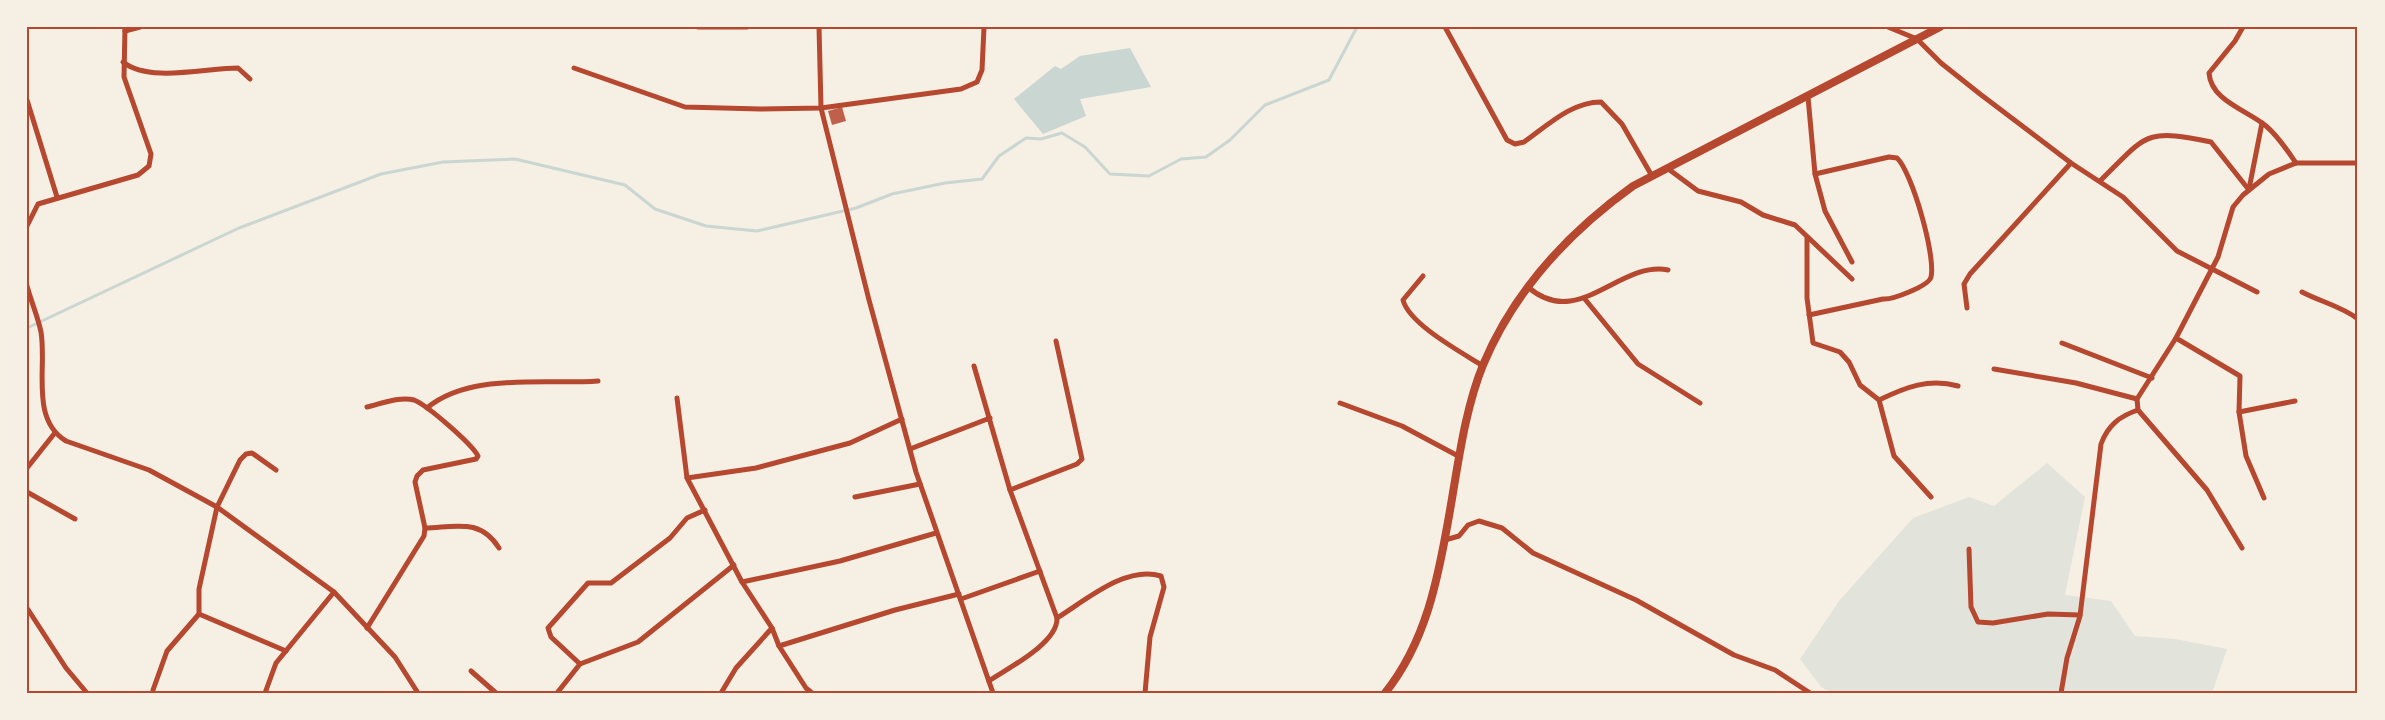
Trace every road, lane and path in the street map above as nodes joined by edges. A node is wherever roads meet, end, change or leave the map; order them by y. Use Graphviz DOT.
graph roads {
  1 [pos="140,27"];
  2 [pos="698,27"];
  3 [pos="747,27"];
  4 [pos="819,27"];
  5 [pos="984,27"];
  6 [pos="1445,27"];
  7 [pos="1888,27"];
  8 [pos="1940,27"];
  9 [pos="2243,27"];
  10 [pos="125,29"];
  11 [pos="1917,39"];
  12 [pos="123,62"];
  13 [pos="574,68"];
  14 [pos="250,79"];
  15 [pos="1808,97"];
  16 [pos="27,100"];
  17 [pos="821,108"];
  18 [pos="2262,123"];
  19 [pos="2071,162"];
  20 [pos="2296,163"];
  21 [pos="2358,163"];
  22 [pos="1667,168"];
  23 [pos="1815,174"];
  24 [pos="1652,176"];
  25 [pos="2100,181"];
  26 [pos="2248,190"];
  27 [pos="57,197"];
  28 [pos="27,226"];
  29 [pos="1807,238"];
  30 [pos="1852,262"];
  31 [pos="2212,268"];
  32 [pos="1668,270"];
  33 [pos="1423,276"];
  34 [pos="1852,279"];
  35 [pos="27,286"];
  36 [pos="1527,286"];
  37 [pos="2257,292"];
  38 [pos="2302,292"];
  39 [pos="1584,298"];
  40 [pos="1966,308"];
  41 [pos="1809,315"];
  42 [pos="2358,319"];
  43 [pos="2176,338"];
  44 [pos="1056,341"];
  45 [pos="2062,343"];
  46 [pos="974,366"];
  47 [pos="1483,366"];
  48 [pos="1994,369"];
  49 [pos="2152,378"];
  50 [pos="598,381"];
  51 [pos="1958,386"];
  52 [pos="677,398"];
  53 [pos="2137,399"];
  54 [pos="1880,400"];
  55 [pos="2295,401"];
  56 [pos="1340,403"];
  57 [pos="1700,403"];
  58 [pos="367,407"];
  59 [pos="427,408"];
  60 [pos="2139,410"];
  61 [pos="2239,412"];
  62 [pos="990,418"];
  63 [pos="902,419"];
  64 [pos="54,434"];
  65 [pos="910,449"];
  66 [pos="1460,457"];
  67 [pos="27,468"];
  68 [pos="276,470"];
  69 [pos="687,478"];
  70 [pos="920,484"];
  71 [pos="1011,490"];
  72 [pos="27,492"];
  73 [pos="1931,496"];
  74 [pos="855,497"];
  75 [pos="2264,498"];
  76 [pos="217,507"];
  77 [pos="705,510"];
  78 [pos="75,519"];
  79 [pos="425,528"];
  80 [pos="936,533"];
  81 [pos="1445,540"];
  82 [pos="499,548"];
  83 [pos="2242,548"];
  84 [pos="1969,549"];
  85 [pos="734,565"];
  86 [pos="1040,571"];
  87 [pos="742,582"];
  88 [pos="334,592"];
  89 [pos="960,596"];
  90 [pos="27,608"];
  91 [pos="199,614"];
  92 [pos="2080,615"];
  93 [pos="1057,618"];
  94 [pos="367,628"];
  95 [pos="772,628"];
  96 [pos="779,646"];
  97 [pos="286,651"];
  98 [pos="580,664"];
  99 [pos="471,671"];
  100 [pos="989,681"];
  101 [pos="153,690"];
  102 [pos="804,691"];
  103 [pos="87,693"];
  104 [pos="265,693"];
  105 [pos="418,693"];
  106 [pos="496,693"];
  107 [pos="557,693"];
  108 [pos="721,693"];
  109 [pos="812,693"];
  110 [pos="993,693"];
  111 [pos="1145,693"];
  112 [pos="1385,693"];
  113 [pos="1810,693"];
  114 [pos="2061,693"];
  1 -- 10 [label="street"];
  2 -- 3 [label="street"];
  4 -- 17 [label="street"];
  5 -- 17 [label="street"];
  6 -- 24 [label="street"];
  7 -- 11 [label="street"];
  8 -- 11 [label="main road"];
  9 -- 18 [label="street"];
  10 -- 12 [label="street"];
  11 -- 15 [label="main road"];
  11 -- 19 [label="street"];
  12 -- 14 [label="street"];
  12 -- 27 [label="street"];
  13 -- 17 [label="street"];
  15 -- 22 [label="main road"];
  15 -- 23 [label="street"];
  16 -- 27 [label="street"];
  17 -- 63 [label="street"];
  18 -- 20 [label="street"];
  18 -- 26 [label="street"];
  19 -- 25 [label="street"];
  19 -- 40 [label="street"];
  20 -- 21 [label="street"];
  20 -- 26 [label="street"];
  22 -- 24 [label="main road"];
  22 -- 29 [label="street"];
  23 -- 30 [label="street"];
  23 -- 41 [label="street"];
  24 -- 36 [label="main road"];
  25 -- 26 [label="street"];
  25 -- 31 [label="street"];
  26 -- 31 [label="street"];
  27 -- 28 [label="street"];
  29 -- 34 [label="street"];
  29 -- 41 [label="street"];
  31 -- 37 [label="street"];
  31 -- 43 [label="street"];
  32 -- 39 [label="street"];
  33 -- 47 [label="street"];
  35 -- 64 [label="street"];
  36 -- 39 [label="street"];
  36 -- 47 [label="main road"];
  38 -- 42 [label="street"];
  39 -- 57 [label="street"];
  41 -- 54 [label="street"];
  43 -- 49 [label="street"];
  43 -- 61 [label="street"];
  44 -- 71 [label="street"];
  45 -- 49 [label="street"];
  46 -- 62 [label="street"];
  47 -- 66 [label="main road"];
  48 -- 53 [label="street"];
  49 -- 53 [label="street"];
  50 -- 59 [label="street"];
  51 -- 54 [label="street"];
  52 -- 69 [label="street"];
  53 -- 60 [label="street"];
  54 -- 73 [label="street"];
  55 -- 61 [label="street"];
  56 -- 66 [label="street"];
  58 -- 59 [label="street"];
  59 -- 79 [label="street"];
  60 -- 83 [label="street"];
  60 -- 92 [label="street"];
  61 -- 75 [label="street"];
  62 -- 65 [label="street"];
  62 -- 71 [label="street"];
  63 -- 65 [label="street"];
  63 -- 69 [label="street"];
  64 -- 67 [label="street"];
  64 -- 76 [label="street"];
  65 -- 70 [label="street"];
  66 -- 81 [label="main road"];
  68 -- 76 [label="street"];
  69 -- 77 [label="street"];
  70 -- 74 [label="street"];
  70 -- 80 [label="street"];
  71 -- 86 [label="street"];
  72 -- 78 [label="street"];
  76 -- 88 [label="street"];
  76 -- 91 [label="street"];
  77 -- 85 [label="street"];
  77 -- 98 [label="street"];
  79 -- 82 [label="street"];
  79 -- 94 [label="street"];
  80 -- 87 [label="street"];
  80 -- 89 [label="street"];
  81 -- 112 [label="main road"];
  81 -- 113 [label="street"];
  84 -- 92 [label="street"];
  85 -- 87 [label="street"];
  85 -- 98 [label="street"];
  86 -- 89 [label="street"];
  86 -- 93 [label="street"];
  87 -- 95 [label="street"];
  88 -- 94 [label="street"];
  88 -- 97 [label="street"];
  89 -- 96 [label="street"];
  89 -- 100 [label="street"];
  90 -- 103 [label="street"];
  91 -- 97 [label="street"];
  91 -- 101 [label="street"];
  92 -- 114 [label="street"];
  93 -- 100 [label="street"];
  93 -- 111 [label="street"];
  94 -- 105 [label="street"];
  95 -- 96 [label="street"];
  95 -- 108 [label="street"];
  96 -- 102 [label="street"];
  97 -- 104 [label="street"];
  98 -- 107 [label="street"];
  99 -- 106 [label="street"];
  100 -- 110 [label="street"];
  102 -- 109 [label="street"];
}
